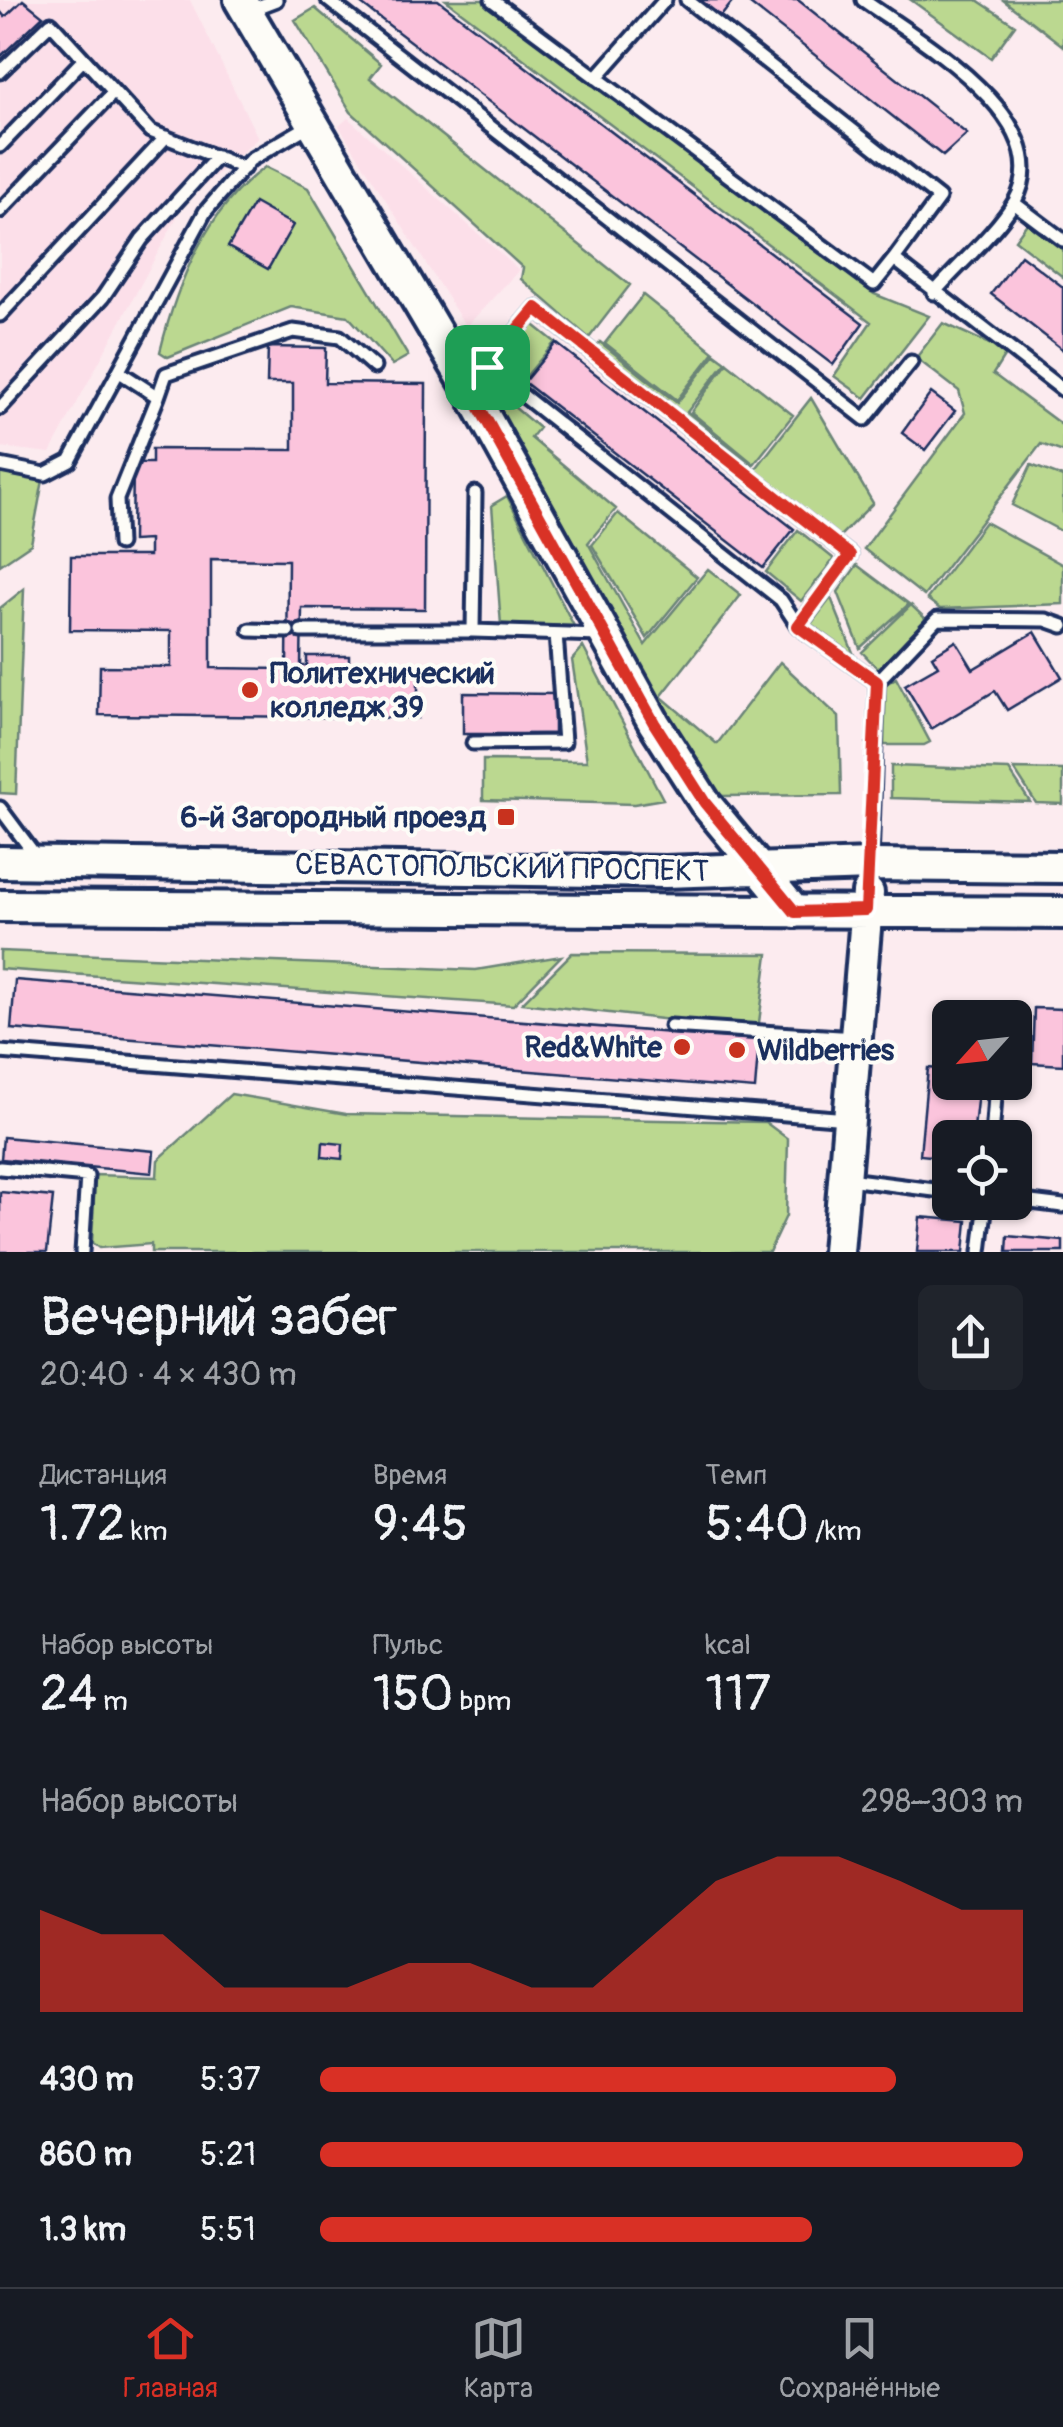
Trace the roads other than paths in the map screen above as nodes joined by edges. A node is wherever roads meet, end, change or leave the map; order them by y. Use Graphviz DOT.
graph roads {
  1 [pos="276,0"];
  2 [pos="328,0"];
  3 [pos="492,0"];
  4 [pos="665,0"];
  5 [pos="687,0"];
  6 [pos="862,0"];
  7 [pos="243,6"];
  8 [pos="84,59"];
  9 [pos="0,72"];
  10 [pos="596,78"];
  11 [pos="114,92"];
  12 [pos="310,125"];
  13 [pos="166,137"];
  14 [pos="0,146"];
  15 [pos="217,157"];
  16 [pos="244,168"];
  17 [pos="1014,203"];
  18 [pos="0,211"];
  19 [pos="1063,240"];
  20 [pos="894,259"];
  21 [pos="934,293"];
  22 [pos="0,315"];
  23 [pos="911,362"];
  24 [pos="374,367"];
  25 [pos="120,373"];
  26 [pos="477,375"];
  27 [pos="1063,390"];
  28 [pos="158,398"];
  29 [pos="0,408"];
  30 [pos="0,465"];
  31 [pos="475,492"];
  32 [pos="119,544"];
  33 [pos="798,626"];
  34 [pos="1063,626"];
  35 [pos="250,630"];
  36 [pos="473,631"];
  37 [pos="556,634"];
  38 [pos="606,636"];
  39 [pos="877,682"];
  40 [pos="472,743"];
  41 [pos="0,808"];
  42 [pos="0,862"];
  43 [pos="41,862"];
  44 [pos="871,865"];
  45 [pos="1063,867"];
  46 [pos="758,871"];
  47 [pos="0,906"];
  48 [pos="866,910"];
  49 [pos="795,912"];
  50 [pos="1063,913"];
  51 [pos="671,1026"];
  52 [pos="855,1038"];
  53 [pos="0,1052"];
  54 [pos="848,1119"];
  55 [pos="0,1168"];
  56 [pos="844,1178"];
  57 [pos="932,1190"];
  58 [pos="1032,1202"];
  59 [pos="1063,1206"];
  60 [pos="984,1220"];
  61 [pos="82,1252"];
  62 [pos="838,1252"];
  63 [pos="980,1252"];
  1 -- 7 [label="lane"];
  2 -- 23 [label="lane"];
  3 -- 10 [label="lane"];
  4 -- 10 [label="lane"];
  5 -- 20 [label="lane"];
  6 -- 17 [label="lane"];
  7 -- 12 [label="main road"];
  8 -- 9 [label="lane"];
  8 -- 11 [label="lane"];
  8 -- 14 [label="lane"];
  10 -- 20 [label="lane"];
  11 -- 13 [label="lane"];
  11 -- 18 [label="lane"];
  12 -- 16 [label="lane"];
  12 -- 26 [label="main road"];
  13 -- 15 [label="lane"];
  13 -- 22 [label="lane"];
  15 -- 16 [label="lane"];
  15 -- 29 [label="lane"];
  16 -- 25 [label="lane"];
  17 -- 19 [label="lane"];
  17 -- 21 [label="lane"];
  20 -- 21 [label="lane"];
  21 -- 27 [label="lane"];
  24 -- 28 [label="lane"];
  25 -- 28 [label="lane"];
  25 -- 30 [label="lane"];
  26 -- 33 [label="lane"];
  26 -- 33 [label="lane"];
  26 -- 38 [label="main road"];
  28 -- 32 [label="lane"];
  31 -- 36 [label="lane"];
  33 -- 39 [label="lane"];
  34 -- 39 [label="lane"];
  35 -- 36 [label="lane"];
  36 -- 37 [label="lane"];
  37 -- 38 [label="lane"];
  37 -- 40 [label="lane"];
  38 -- 46 [label="main road"];
  39 -- 44 [label="lane"];
  41 -- 43 [label="lane"];
  42 -- 43 [label="main road, СЕВАСТОПОЛЬСКИЙ ПРОСПЕКТ"];
  43 -- 46 [label="main road, СЕВАСТОПОЛЬСКИЙ ПРОСПЕКТ"];
  44 -- 45 [label="main road, СЕВАСТОПОЛЬСКИЙ ПРОСПЕКТ"];
  44 -- 46 [label="main road, СЕВАСТОПОЛЬСКИЙ ПРОСПЕКТ"];
  44 -- 48 [label="main road"];
  46 -- 49 [label="main road"];
  47 -- 49 [label="main road, СЕВАСТОПОЛЬСКИЙ ПРОСПЕКТ"];
  48 -- 49 [label="main road, СЕВАСТОПОЛЬСКИЙ ПРОСПЕКТ"];
  48 -- 50 [label="main road, СЕВАСТОПОЛЬСКИЙ ПРОСПЕКТ"];
  48 -- 52 [label="main road"];
  51 -- 52 [label="lane"];
  52 -- 54 [label="main road"];
  53 -- 54 [label="lane"];
  54 -- 56 [label="main road"];
  55 -- 61 [label="lane"];
  56 -- 57 [label="lane"];
  56 -- 62 [label="main road"];
  58 -- 59 [label="lane"];
  60 -- 63 [label="lane"];
}
